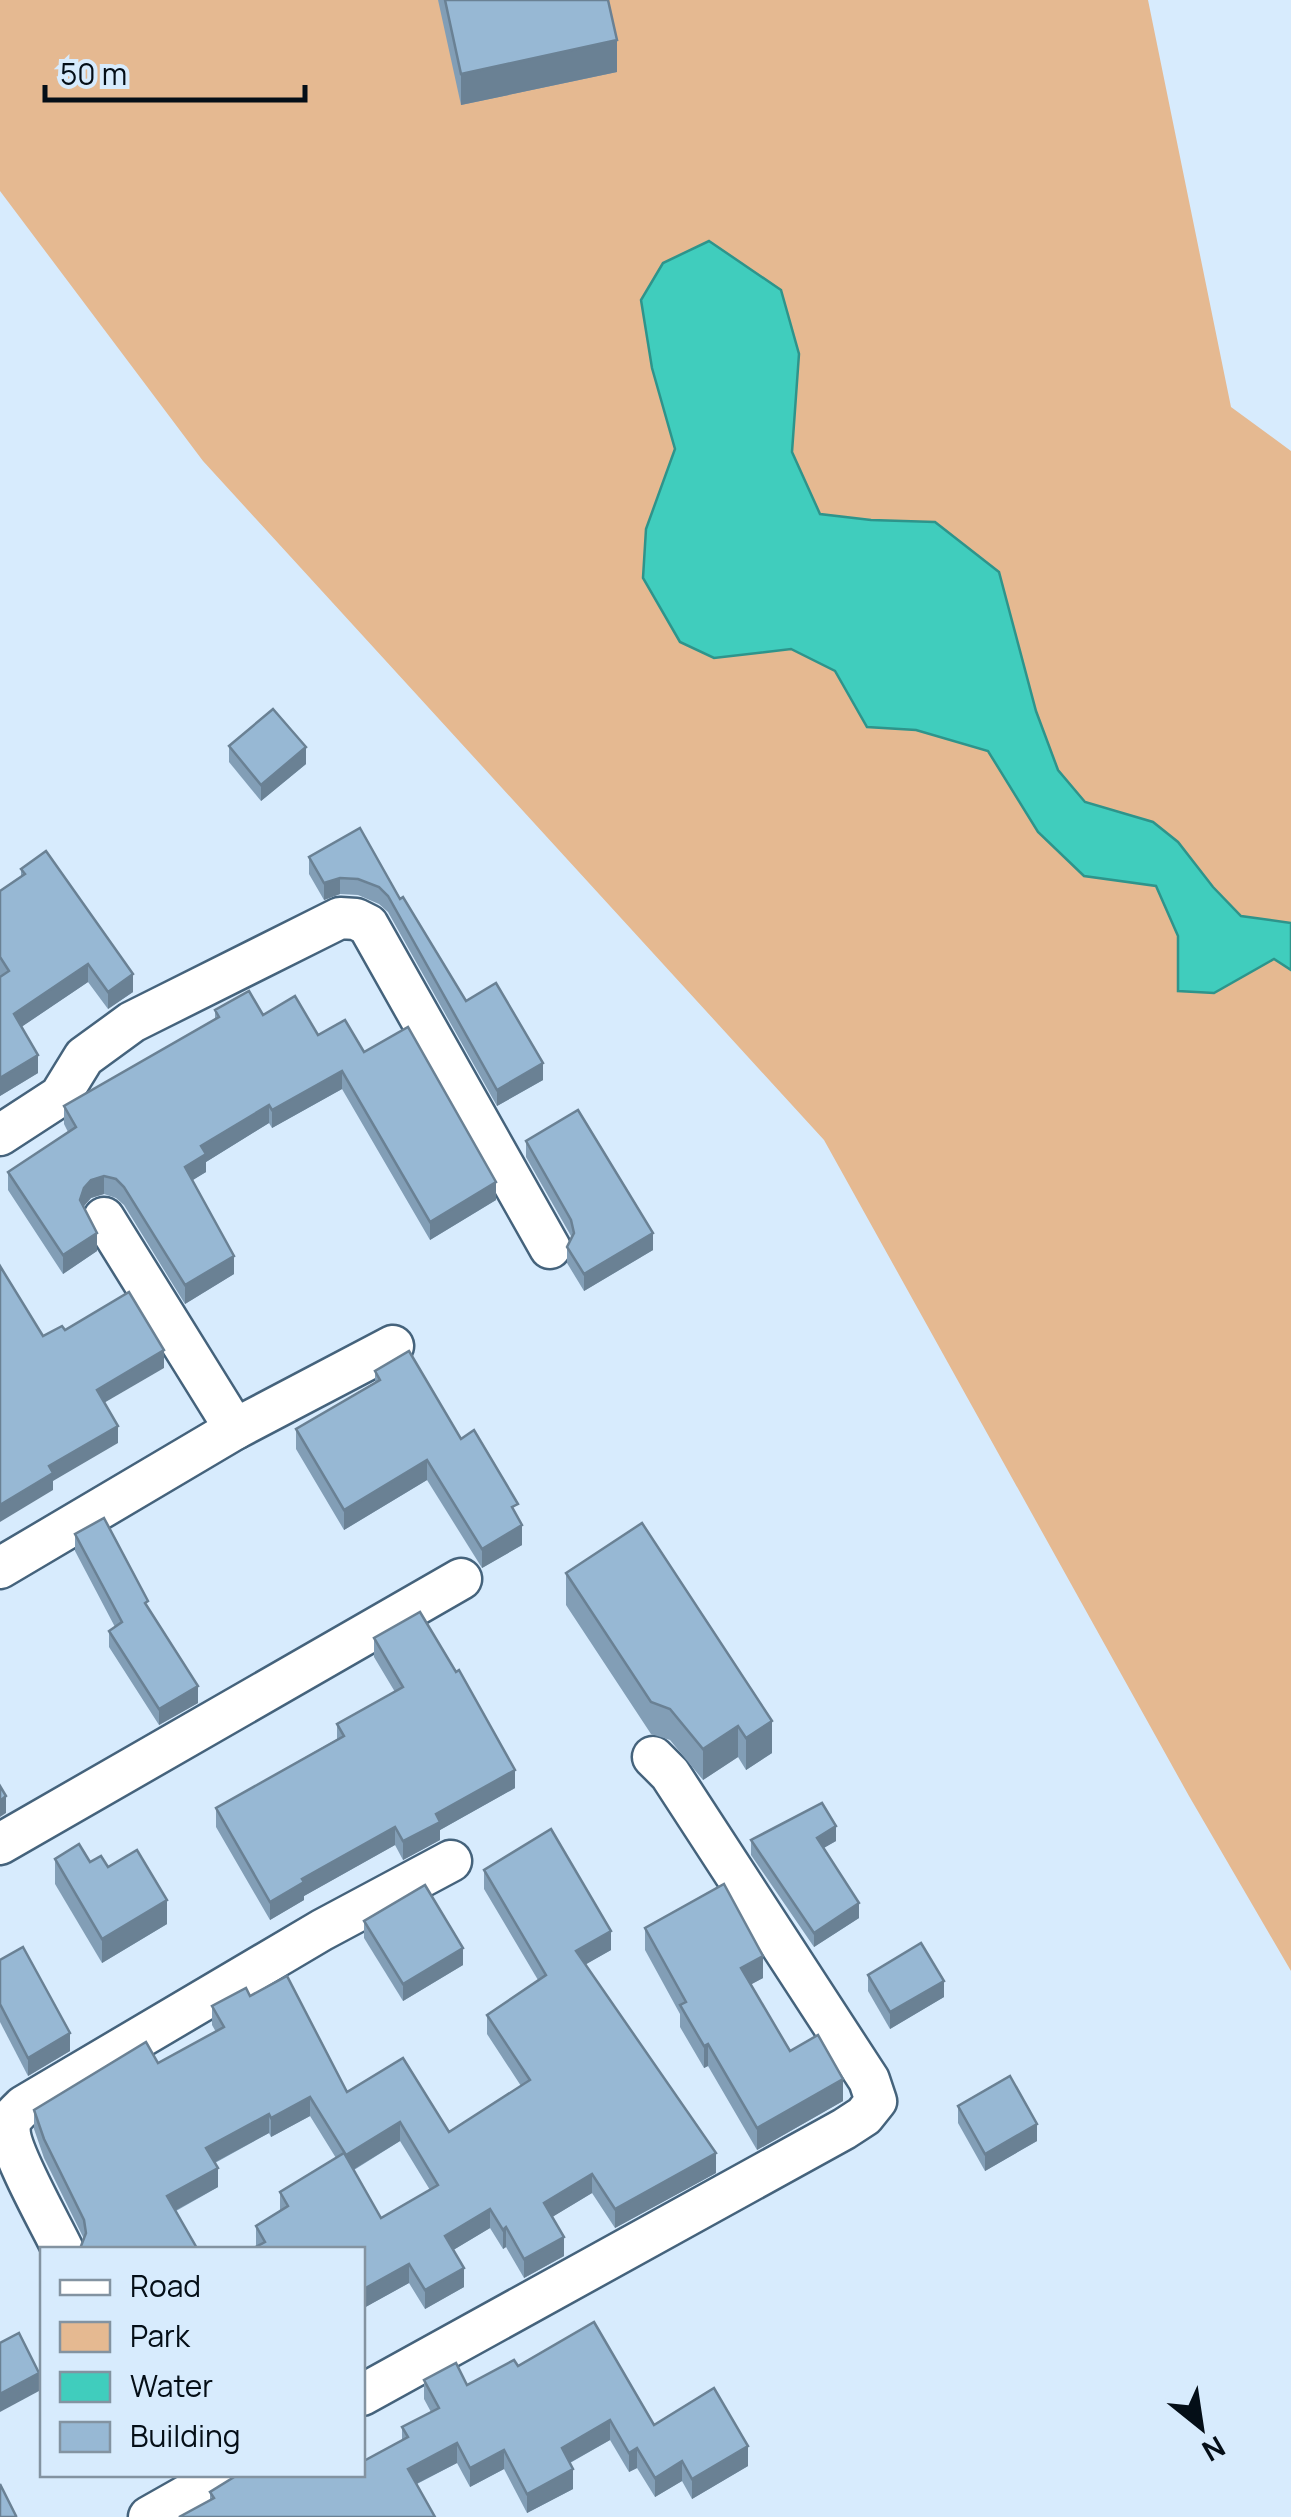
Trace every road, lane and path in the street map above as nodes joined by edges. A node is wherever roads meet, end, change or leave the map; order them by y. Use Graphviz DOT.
graph roads {
  1 [pos="0,1135"];
  2 [pos="104,1218"];
  3 [pos="550,1248"];
  4 [pos="394,1346"];
  5 [pos="236,1429"];
  6 [pos="0,1568"];
  7 [pos="461,1579"];
  8 [pos="653,1757"];
  9 [pos="0,1844"];
  10 [pos="451,1861"];
  11 [pos="12,2176"];
  12 [pos="61,2247"];
  13 [pos="365,2394"];
  14 [pos="213,2477"];
  15 [pos="183,2485"];
  16 [pos="149,2517"];
  1 -- 3 [label="street"];
  2 -- 5 [label="street"];
  4 -- 5 [label="street"];
  5 -- 6 [label="street"];
  7 -- 9 [label="street"];
  8 -- 13 [label="street"];
  10 -- 11 [label="street"];
  11 -- 12 [label="street"];
  14 -- 15 [label="street"];
  15 -- 16 [label="street"];
}
